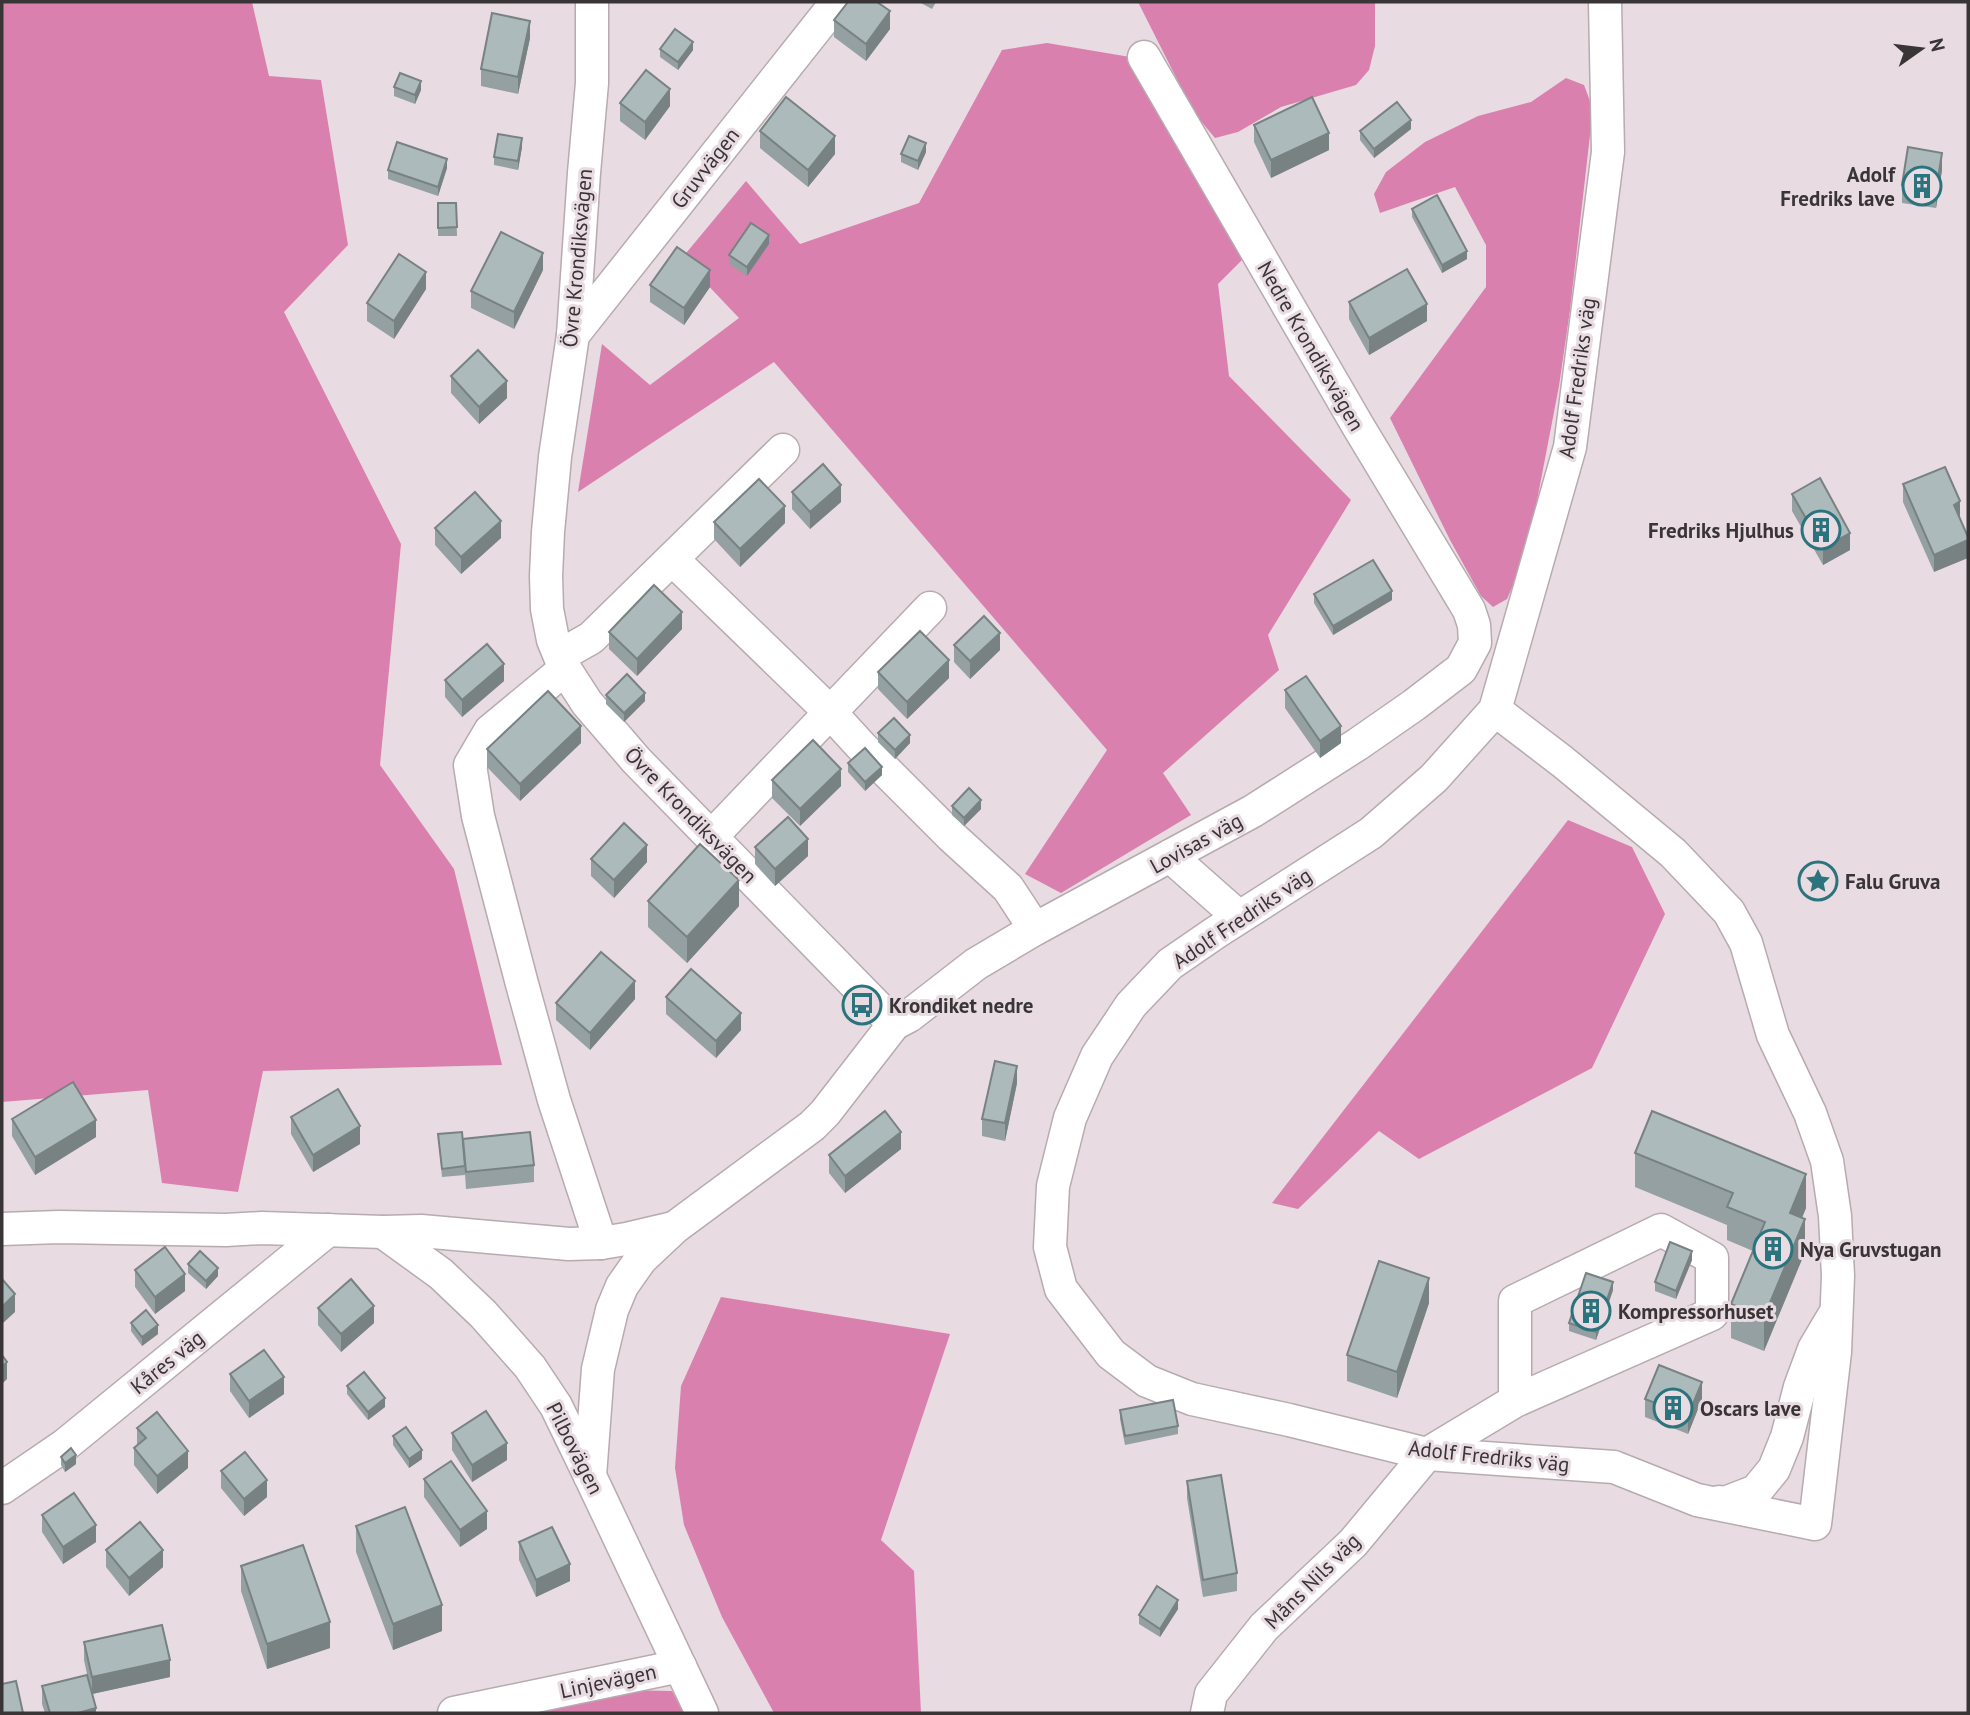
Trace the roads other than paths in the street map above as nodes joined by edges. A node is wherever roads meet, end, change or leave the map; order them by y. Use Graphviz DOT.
graph roads {
  1 [pos="592,2"];
  2 [pos="837,2"];
  3 [pos="1605,2"];
  4 [pos="1144,57"];
  5 [pos="573,335"];
  6 [pos="783,450"];
  7 [pos="672,559"];
  8 [pos="930,608"];
  9 [pos="1475,636"];
  10 [pos="563,662"];
  11 [pos="1494,710"];
  12 [pos="829,711"];
  13 [pos="712,836"];
  14 [pos="1170,856"];
  15 [pos="1239,917"];
  16 [pos="1035,929"];
  17 [pos="894,1024"];
  18 [pos="674,1228"];
  19 [pos="2,1229"];
  20 [pos="328,1230"];
  21 [pos="383,1232"];
  22 [pos="601,1243"];
  23 [pos="1836,1311"];
  24 [pos="1515,1401"];
  25 [pos="1427,1454"];
  26 [pos="590,1476"];
  27 [pos="2,1488"];
  28 [pos="1697,1500"];
  29 [pos="680,1667"];
  30 [pos="454,1713"];
  31 [pos="702,1713"];
  32 [pos="1207,1713"];
  1 -- 5 [label="street, Övre Krondiksvägen"];
  2 -- 5 [label="street, Gruvvägen"];
  3 -- 11 [label="street, Adolf Fredriks väg"];
  4 -- 9 [label="street, Nedre Krondiksvägen"];
  5 -- 10 [label="street, Övre Krondiksvägen"];
  6 -- 7 [label="street"];
  7 -- 10 [label="street"];
  7 -- 12 [label="street"];
  8 -- 12 [label="street"];
  9 -- 14 [label="street, Lovisas väg"];
  10 -- 13 [label="street, Övre Krondiksvägen"];
  10 -- 22 [label="street"];
  11 -- 15 [label="street, Adolf Fredriks väg"];
  11 -- 23 [label="street"];
  12 -- 13 [label="street"];
  12 -- 16 [label="street"];
  13 -- 17 [label="street, Övre Krondiksvägen"];
  14 -- 15 [label="street"];
  14 -- 16 [label="street, Lovisas väg"];
  15 -- 25 [label="street, Adolf Fredriks väg"];
  16 -- 17 [label="street, Lovisas väg"];
  17 -- 18 [label="street"];
  18 -- 22 [label="street"];
  18 -- 26 [label="street"];
  19 -- 20 [label="street"];
  20 -- 21 [label="street"];
  20 -- 27 [label="street, Kåres väg"];
  21 -- 22 [label="street"];
  21 -- 26 [label="street, Pilbovägen"];
  23 -- 28 [label="street"];
  23 -- 28 [label="street, Adolf Fredriks väg"];
  24 -- 24 [label="street, Måns Nils väg"];
  24 -- 25 [label="street, Måns Nils väg"];
  25 -- 28 [label="street, Adolf Fredriks väg"];
  25 -- 32 [label="street, Måns Nils väg"];
  26 -- 29 [label="street, Pilbovägen"];
  29 -- 30 [label="street, Linjevägen"];
  29 -- 31 [label="street, Pilbovägen"];
}
